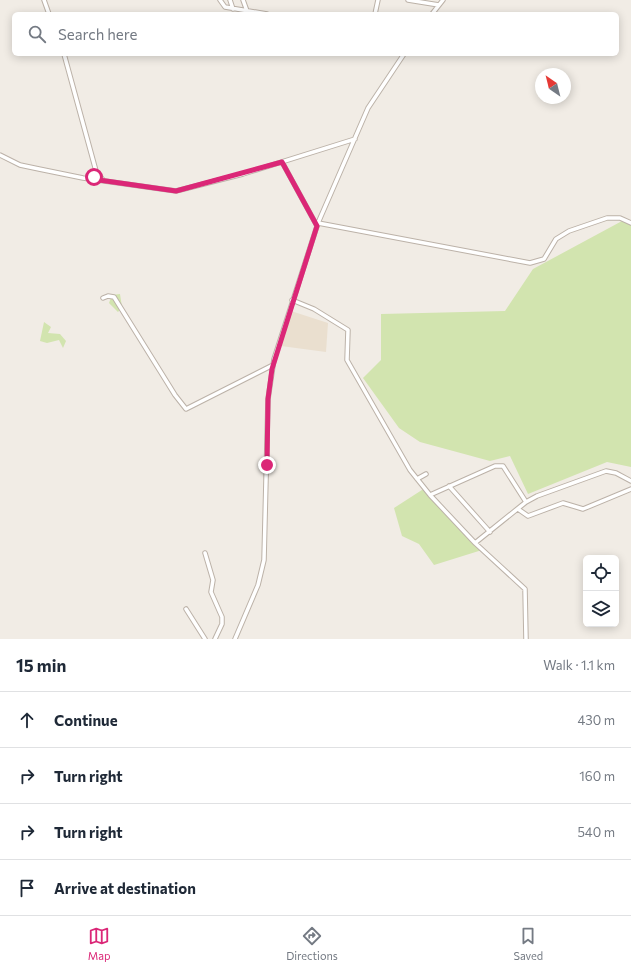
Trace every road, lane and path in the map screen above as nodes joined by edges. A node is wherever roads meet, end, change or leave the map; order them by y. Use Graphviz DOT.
graph roads {
  1 [pos="44,0"];
  2 [pos="220,0"];
  3 [pos="230,0"];
  4 [pos="243,0"];
  5 [pos="378,0"];
  6 [pos="408,0"];
  7 [pos="443,0"];
  8 [pos="439,5"];
  9 [pos="233,9"];
  10 [pos="247,11"];
  11 [pos="48,12"];
  12 [pos="254,12"];
  13 [pos="375,12"];
  14 [pos="434,12"];
  15 [pos="65,56"];
  16 [pos="403,56"];
  17 [pos="355,139"];
  18 [pos="0,155"];
  19 [pos="282,162"];
  20 [pos="96,173"];
  21 [pos="92,179"];
  22 [pos="103,181"];
  23 [pos="631,223"];
  24 [pos="318,225"];
  25 [pos="103,298"];
  26 [pos="292,300"];
  27 [pos="273,365"];
  28 [pos="426,474"];
  29 [pos="417,479"];
  30 [pos="631,481"];
  31 [pos="449,486"];
  32 [pos="631,490"];
  33 [pos="430,495"];
  34 [pos="526,502"];
  35 [pos="518,509"];
  36 [pos="490,532"];
  37 [pos="475,543"];
  38 [pos="205,553"];
  39 [pos="186,609"];
  40 [pos="205,639"];
  41 [pos="216,639"];
  42 [pos="235,639"];
  43 [pos="526,639"];
  1 -- 11 [label="street"];
  2 -- 9 [label="street"];
  3 -- 9 [label="street"];
  4 -- 10 [label="street"];
  5 -- 13 [label="street"];
  6 -- 8 [label="street"];
  7 -- 8 [label="street"];
  8 -- 14 [label="street"];
  9 -- 10 [label="street"];
  10 -- 12 [label="street"];
  15 -- 20 [label="street"];
  16 -- 17 [label="street"];
  17 -- 19 [label="street"];
  17 -- 24 [label="street"];
  18 -- 21 [label="street"];
  19 -- 22 [label="street"];
  19 -- 24 [label="street"];
  20 -- 21 [label="street"];
  20 -- 22 [label="street"];
  21 -- 22 [label="street"];
  23 -- 24 [label="street"];
  24 -- 26 [label="street"];
  25 -- 27 [label="street"];
  26 -- 27 [label="street"];
  26 -- 29 [label="street"];
  27 -- 42 [label="street"];
  28 -- 29 [label="street"];
  29 -- 33 [label="street"];
  30 -- 34 [label="street"];
  31 -- 33 [label="street"];
  31 -- 34 [label="street"];
  31 -- 36 [label="street"];
  32 -- 35 [label="street"];
  33 -- 37 [label="street"];
  34 -- 35 [label="street"];
  35 -- 36 [label="street"];
  36 -- 37 [label="street"];
  37 -- 43 [label="street"];
  38 -- 41 [label="street"];
  39 -- 40 [label="street"];
}
